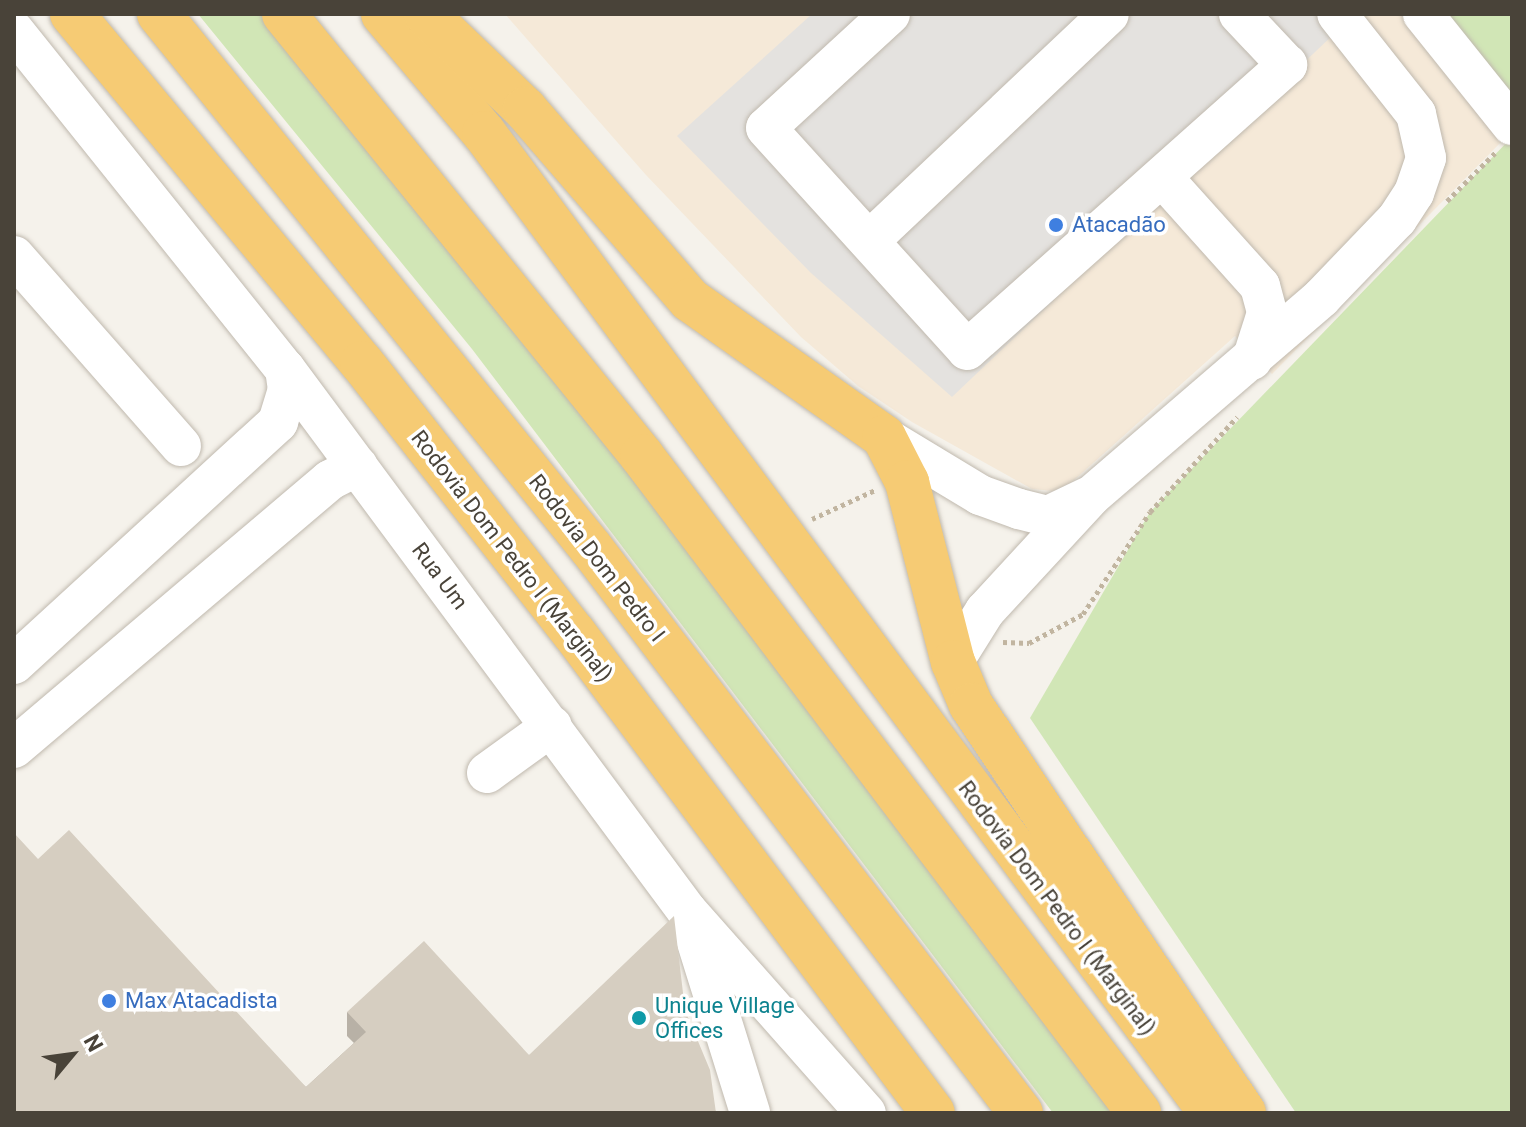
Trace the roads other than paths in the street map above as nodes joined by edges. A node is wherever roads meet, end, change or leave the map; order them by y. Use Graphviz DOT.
graph roads {
  1 [pos="72,14"];
  2 [pos="159,14"];
  3 [pos="284,14"];
  4 [pos="383,14"];
  5 [pos="426,14"];
  6 [pos="890,14"];
  7 [pos="1109,14"];
  8 [pos="1239,14"];
  9 [pos="1337,14"];
  10 [pos="1423,14"];
  11 [pos="16,34"];
  12 [pos="1507,136"];
  13 [pos="1172,169"];
  14 [pos="869,241"];
  15 [pos="14,256"];
  16 [pos="1298,318"];
  17 [pos="1251,364"];
  18 [pos="285,369"];
  19 [pos="884,437"];
  20 [pos="181,446"];
  21 [pos="358,466"];
  22 [pos="1091,496"];
  23 [pos="960,647"];
  24 [pos="14,664"];
  25 [pos="552,726"];
  26 [pos="14,748"];
  27 [pos="487,773"];
  28 [pos="687,911"];
  29 [pos="750,1113"];
  30 [pos="866,1113"];
  31 [pos="933,1113"];
  32 [pos="1021,1113"];
  33 [pos="1139,1113"];
  34 [pos="1211,1113"];
  35 [pos="1244,1113"];
  1 -- 31 [label="highway, Rodovia Dom Pedro I (Marginal)"];
  2 -- 32 [label="highway, Rodovia Dom Pedro I"];
  3 -- 33 [label="highway"];
  4 -- 34 [label="highway, Rodovia Dom Pedro I (Marginal)"];
  5 -- 19 [label="highway"];
  6 -- 14 [label="street"];
  7 -- 14 [label="street"];
  8 -- 13 [label="street"];
  9 -- 16 [label="street"];
  10 -- 12 [label="street"];
  11 -- 18 [label="street, Rua Um"];
  13 -- 14 [label="street"];
  13 -- 16 [label="street"];
  13 -- 17 [label="street"];
  15 -- 20 [label="street"];
  16 -- 17 [label="street"];
  17 -- 22 [label="street"];
  18 -- 21 [label="street, Rua Um"];
  18 -- 24 [label="street"];
  19 -- 22 [label="street"];
  19 -- 23 [label="highway"];
  21 -- 25 [label="street, Rua Um"];
  21 -- 26 [label="street"];
  22 -- 23 [label="street"];
  23 -- 35 [label="highway"];
  25 -- 27 [label="street"];
  25 -- 28 [label="street, Rua Um"];
  28 -- 29 [label="street"];
  28 -- 30 [label="street, Rua Um"];
}
